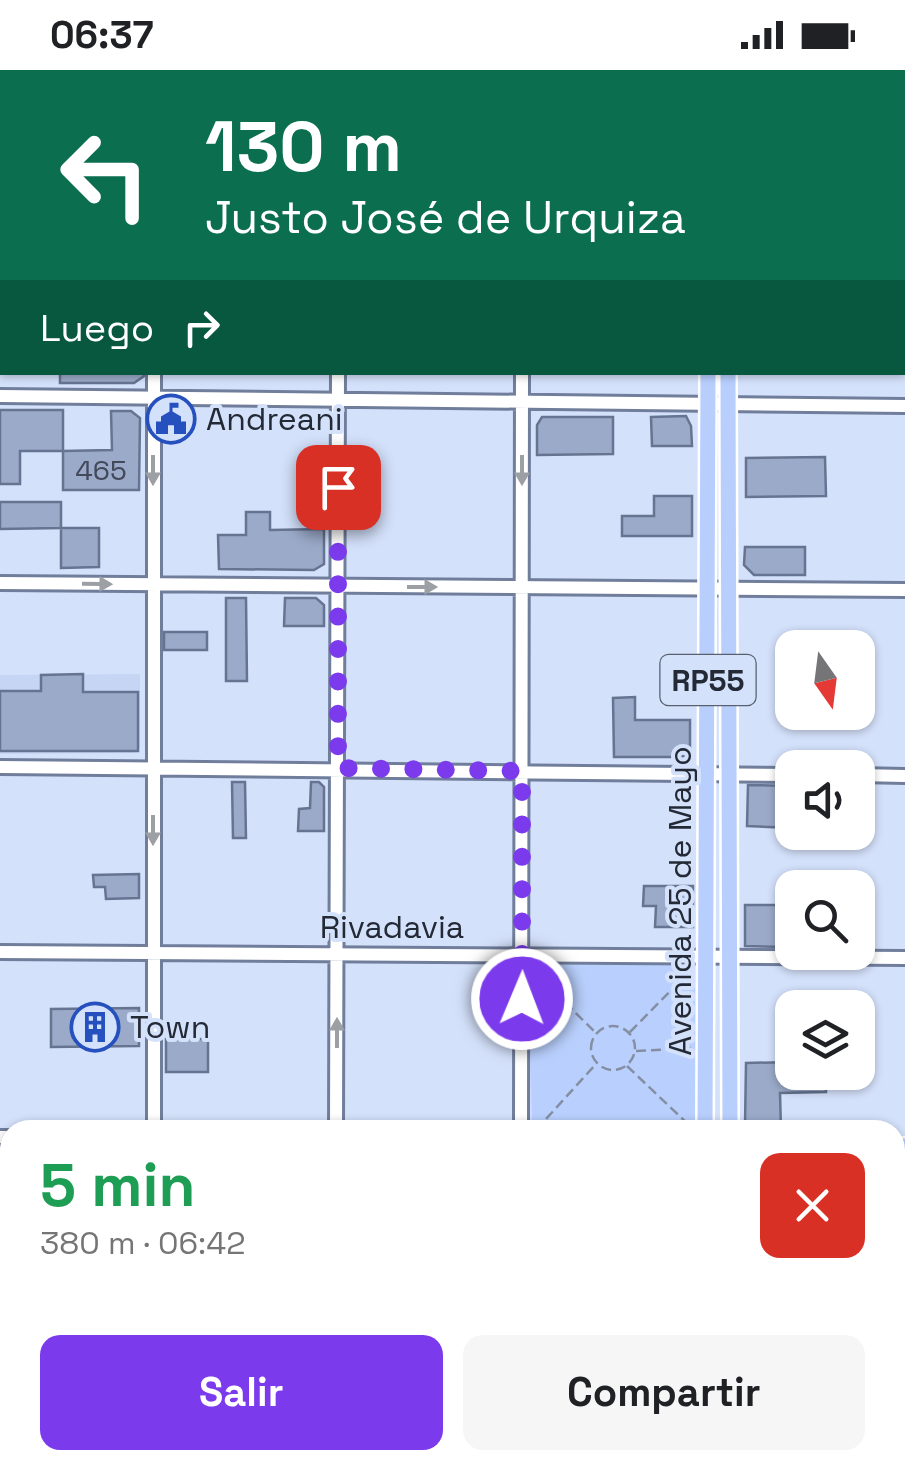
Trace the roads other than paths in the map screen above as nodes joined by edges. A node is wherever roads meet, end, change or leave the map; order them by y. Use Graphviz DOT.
graph roads {
  1 [pos="154,375"];
  2 [pos="338,375"];
  3 [pos="522,375"];
  4 [pos="708,375"];
  5 [pos="728,375"];
  6 [pos="0,396"];
  7 [pos="154,398"];
  8 [pos="338,400"];
  9 [pos="522,402"];
  10 [pos="708,405"];
  11 [pos="728,405"];
  12 [pos="905,406"];
  13 [pos="0,583"];
  14 [pos="153,584"];
  15 [pos="339,586"];
  16 [pos="523,587"];
  17 [pos="708,587"];
  18 [pos="728,588"];
  19 [pos="905,590"];
  20 [pos="0,767"];
  21 [pos="153,768"];
  22 [pos="338,768"];
  23 [pos="522,771"];
  24 [pos="708,774"];
  25 [pos="729,774"];
  26 [pos="775,775"];
  27 [pos="875,776"];
  28 [pos="905,776"];
  29 [pos="0,952"];
  30 [pos="154,954"];
  31 [pos="522,954"];
  32 [pos="708,955"];
  33 [pos="336,956"];
  34 [pos="729,956"];
  35 [pos="905,958"];
  36 [pos="154,1120"];
  37 [pos="336,1120"];
  38 [pos="521,1120"];
  39 [pos="706,1120"];
  40 [pos="730,1120"];
  1 -- 7 [label="street"];
  2 -- 8 [label="street"];
  3 -- 9 [label="street"];
  4 -- 10 [label="main road, Avenida 25 de Mayo / RP55"];
  5 -- 11 [label="main road, Avenida 25 de Mayo / RP55"];
  6 -- 7 [label="street"];
  7 -- 8 [label="street"];
  7 -- 14 [label="street, one-way"];
  8 -- 9 [label="street"];
  8 -- 15 [label="street"];
  9 -- 10 [label="street"];
  9 -- 16 [label="street, one-way"];
  10 -- 11 [label="street"];
  10 -- 17 [label="main road, Avenida 25 de Mayo / RP55"];
  11 -- 12 [label="street"];
  11 -- 18 [label="main road, Avenida 25 de Mayo / RP55"];
  13 -- 14 [label="street, one-way"];
  14 -- 15 [label="street"];
  14 -- 21 [label="street"];
  15 -- 16 [label="street, one-way"];
  15 -- 22 [label="street"];
  16 -- 17 [label="street"];
  16 -- 23 [label="street"];
  17 -- 18 [label="street"];
  17 -- 24 [label="main road, Avenida 25 de Mayo / RP55"];
  18 -- 19 [label="street"];
  18 -- 25 [label="main road, Avenida 25 de Mayo / RP55"];
  20 -- 21 [label="street"];
  21 -- 22 [label="street"];
  21 -- 30 [label="street, one-way"];
  22 -- 23 [label="street"];
  22 -- 33 [label="street"];
  23 -- 24 [label="street"];
  23 -- 31 [label="street"];
  24 -- 25 [label="street"];
  24 -- 32 [label="main road, Avenida 25 de Mayo / RP55"];
  25 -- 26 [label="street"];
  25 -- 34 [label="main road, Avenida 25 de Mayo / RP55"];
  27 -- 28 [label="street"];
  29 -- 30 [label="street, Rivadavia"];
  30 -- 33 [label="street, Rivadavia"];
  30 -- 36 [label="street"];
  31 -- 32 [label="street, Rivadavia"];
  31 -- 33 [label="street, Rivadavia"];
  31 -- 38 [label="street"];
  32 -- 34 [label="street, Rivadavia"];
  32 -- 39 [label="main road, Avenida 25 de Mayo / RP55"];
  37 -- 33 [label="street, one-way"];
  34 -- 35 [label="street, Rivadavia"];
  34 -- 40 [label="main road, Avenida 25 de Mayo / RP55"];
}
